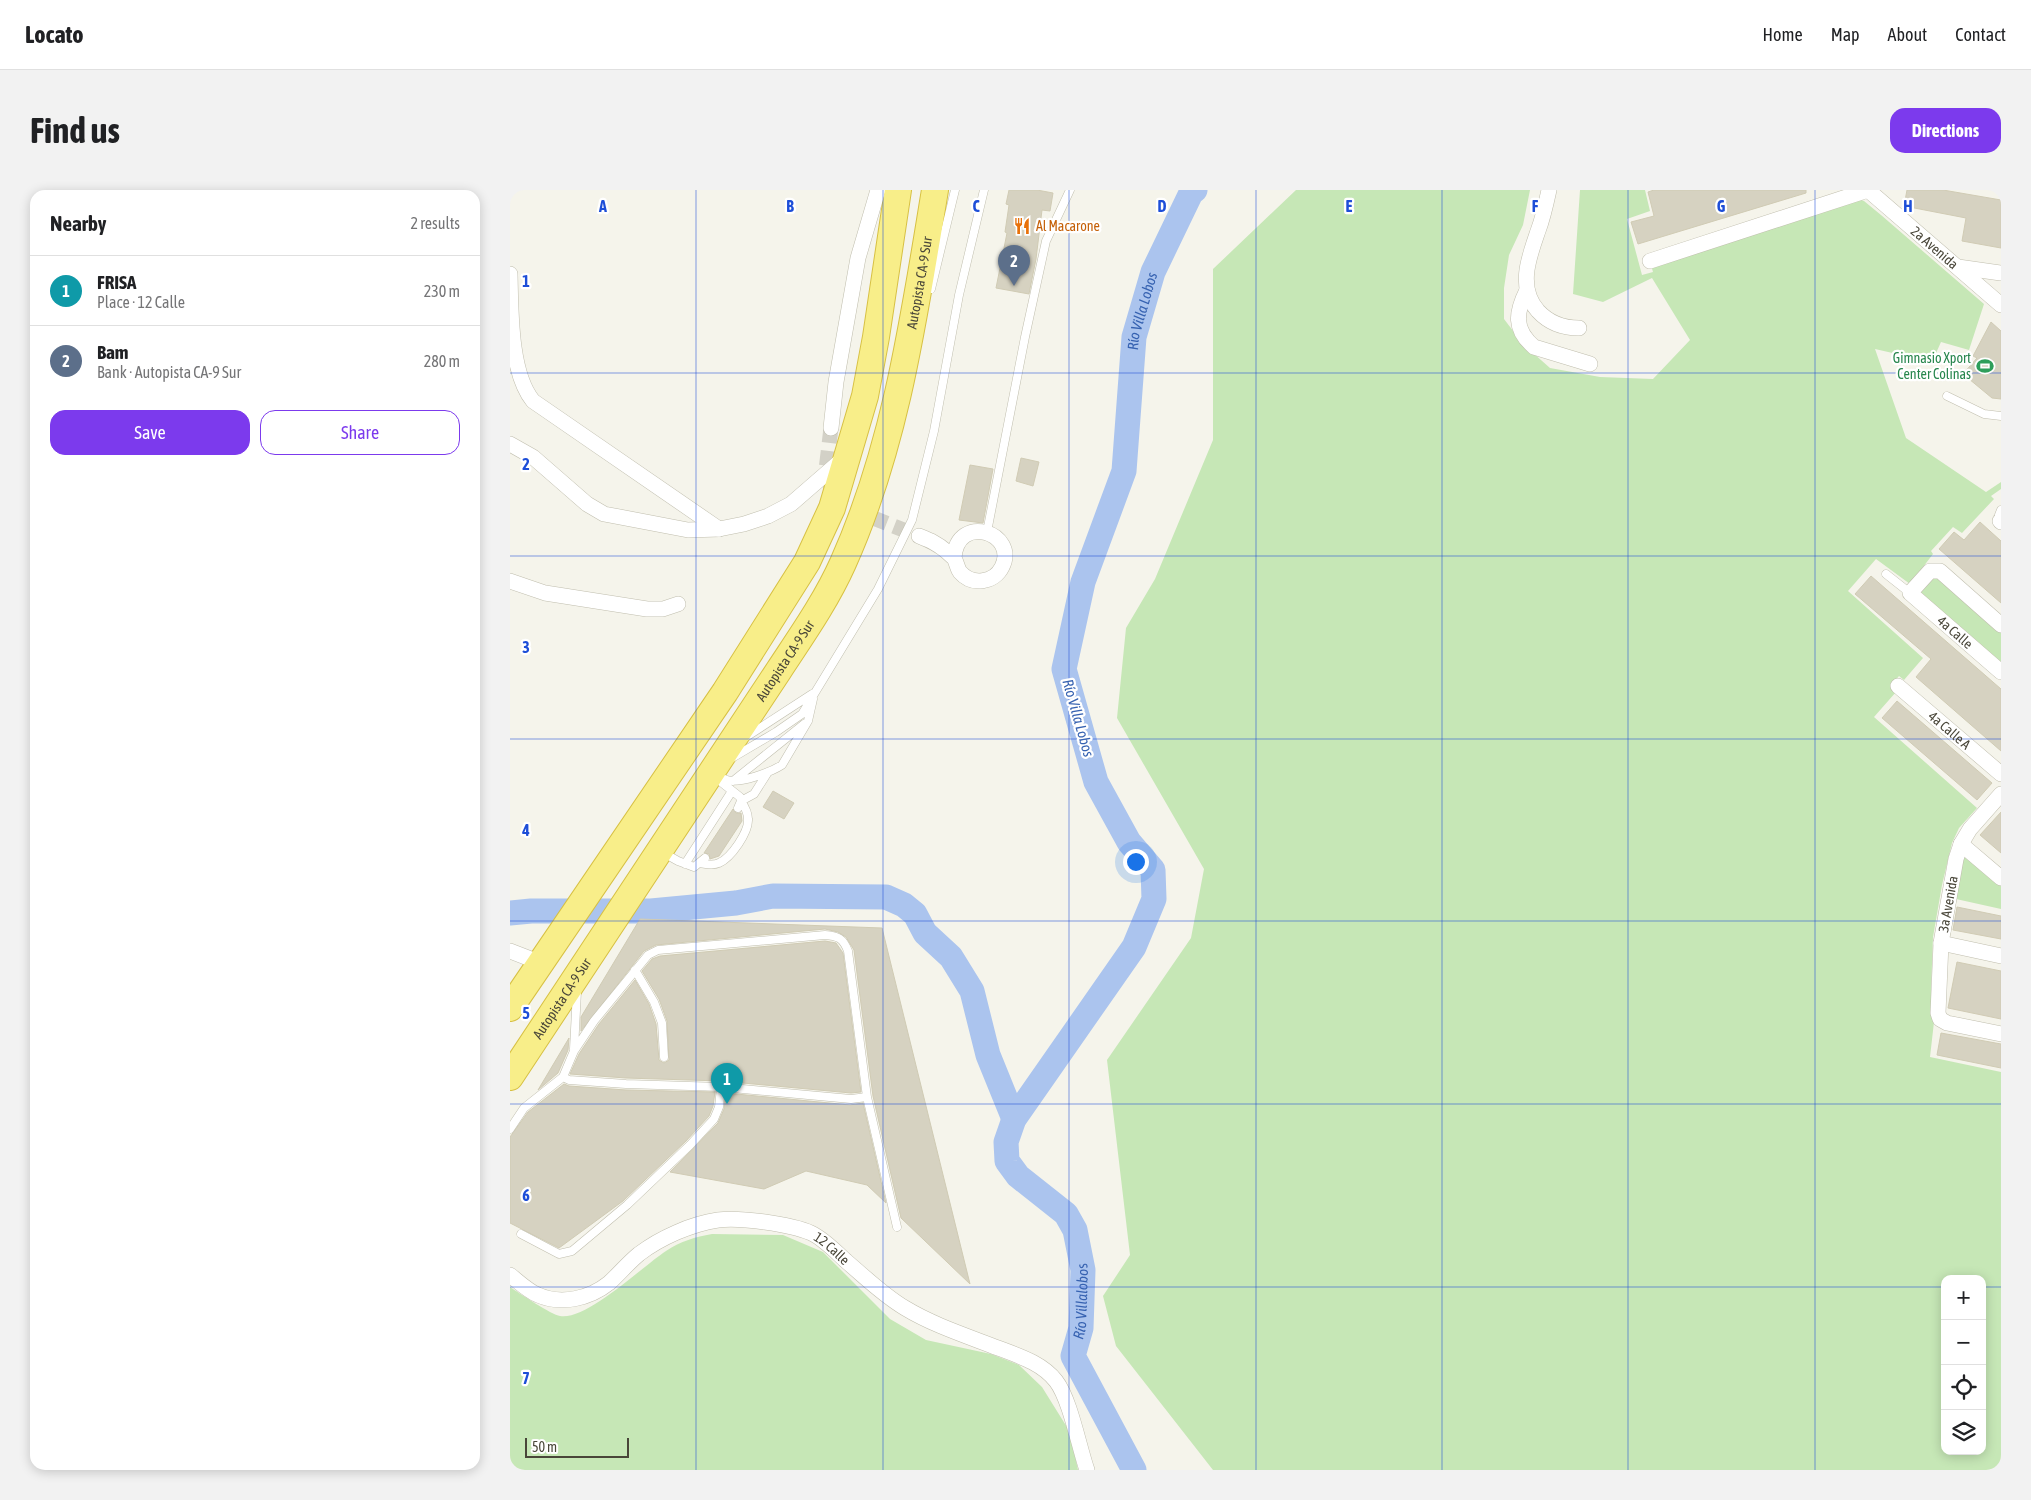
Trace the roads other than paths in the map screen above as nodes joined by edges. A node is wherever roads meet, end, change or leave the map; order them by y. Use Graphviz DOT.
graph roads {
  1 [pos="878,190"];
  2 [pos="898,190"];
  3 [pos="935,190"];
  4 [pos="955,190"];
  5 [pos="984,190"];
  6 [pos="1070,190"];
  7 [pos="1549,190"];
  8 [pos="1868,190"];
  9 [pos="1650,265"];
  10 [pos="1958,267"];
  11 [pos="2001,273"];
  12 [pos="510,274"];
  13 [pos="1527,290"];
  14 [pos="930,294"];
  15 [pos="2001,305"];
  16 [pos="1579,328"];
  17 [pos="1590,364"];
  18 [pos="1947,396"];
  19 [pos="2001,416"];
  20 [pos="831,428"];
  21 [pos="510,444"];
  22 [pos="849,453"];
  23 [pos="719,529"];
  24 [pos="987,532"];
  25 [pos="919,536"];
  26 [pos="954,558"];
  27 [pos="1886,574"];
  28 [pos="510,581"];
  29 [pos="1910,593"];
  30 [pos="678,604"];
  31 [pos="2001,625"];
  32 [pos="2001,672"];
  33 [pos="1898,686"];
  34 [pos="814,693"];
  35 [pos="808,721"];
  36 [pos="719,769"];
  37 [pos="768,772"];
  38 [pos="2001,774"];
  39 [pos="732,791"];
  40 [pos="2001,794"];
  41 [pos="739,805"];
  42 [pos="1961,844"];
  43 [pos="656,858"];
  44 [pos="685,864"];
  45 [pos="2001,878"];
  46 [pos="1941,943"];
  47 [pos="510,951"];
  48 [pos="2001,956"];
  49 [pos="541,963"];
  50 [pos="635,970"];
  51 [pos="578,975"];
  52 [pos="510,1007"];
  53 [pos="2001,1034"];
  54 [pos="574,1051"];
  55 [pos="664,1057"];
  56 [pos="510,1077"];
  57 [pos="562,1077"];
  58 [pos="721,1087"];
  59 [pos="867,1097"];
  60 [pos="510,1129"];
  61 [pos="897,1228"];
  62 [pos="521,1234"];
  63 [pos="510,1275"];
  64 [pos="1087,1470"];
  1 -- 20 [label="street"];
  2 -- 22 [label="highway"];
  3 -- 36 [label="highway, Autopista CA-9 Sur"];
  4 -- 14 [label="lane"];
  5 -- 34 [label="lane"];
  6 -- 24 [label="lane"];
  7 -- 13 [label="street"];
  8 -- 9 [label="street"];
  8 -- 10 [label="street, 2a Avenida"];
  10 -- 11 [label="street"];
  10 -- 15 [label="street, 2a Avenida"];
  12 -- 23 [label="street"];
  13 -- 16 [label="street"];
  13 -- 17 [label="street"];
  18 -- 19 [label="lane"];
  21 -- 23 [label="street"];
  22 -- 23 [label="street"];
  22 -- 49 [label="highway"];
  24 -- 26 [label="street"];
  24 -- 26 [label="street"];
  25 -- 26 [label="street"];
  27 -- 29 [label="lane"];
  28 -- 30 [label="street"];
  29 -- 31 [label="street"];
  29 -- 32 [label="street, 4a Calle"];
  33 -- 38 [label="street, 4a Calle A"];
  34 -- 35 [label="lane"];
  34 -- 36 [label="lane"];
  34 -- 36 [label="lane"];
  35 -- 36 [label="lane"];
  35 -- 37 [label="lane"];
  36 -- 37 [label="lane"];
  36 -- 39 [label="lane"];
  36 -- 43 [label="highway, Autopista CA-9 Sur"];
  37 -- 41 [label="lane"];
  39 -- 41 [label="lane"];
  39 -- 44 [label="lane"];
  40 -- 42 [label="street, 3a Avenida"];
  41 -- 44 [label="lane"];
  42 -- 45 [label="street"];
  42 -- 46 [label="street, 3a Avenida"];
  43 -- 44 [label="lane"];
  43 -- 51 [label="highway, Autopista CA-9 Sur"];
  46 -- 48 [label="street"];
  46 -- 53 [label="street, 3a Avenida"];
  47 -- 49 [label="street"];
  49 -- 52 [label="highway"];
  50 -- 54 [label="lane"];
  50 -- 55 [label="lane"];
  50 -- 59 [label="lane"];
  51 -- 54 [label="lane"];
  51 -- 56 [label="highway, Autopista CA-9 Sur"];
  54 -- 57 [label="lane"];
  57 -- 58 [label="lane"];
  57 -- 60 [label="lane"];
  58 -- 59 [label="lane"];
  58 -- 62 [label="lane"];
  59 -- 61 [label="lane"];
  63 -- 64 [label="street, 12 Calle"];
}
